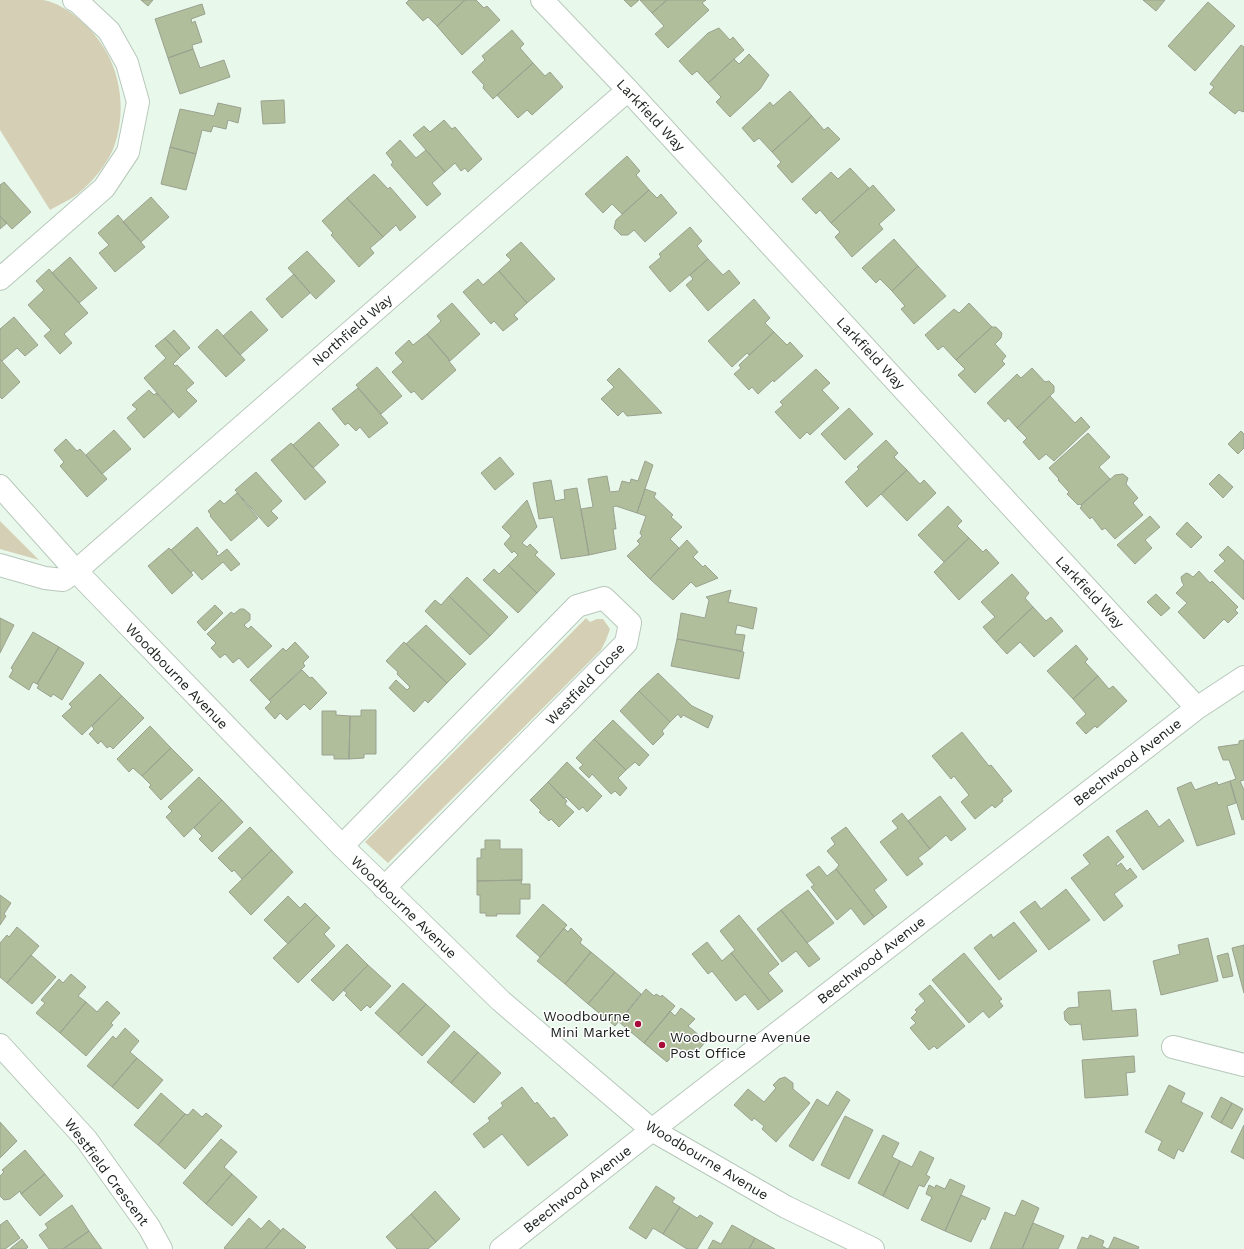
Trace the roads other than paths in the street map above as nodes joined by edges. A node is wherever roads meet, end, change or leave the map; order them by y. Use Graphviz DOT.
graph roads {
  1 [pos="74,0"];
  2 [pos="542,0"];
  3 [pos="628,90"];
  4 [pos="0,279"];
  5 [pos="0,486"];
  6 [pos="0,565"];
  7 [pos="76,571"];
  8 [pos="1244,677"];
  9 [pos="1198,708"];
  10 [pos="342,846"];
  11 [pos="384,888"];
  12 [pos="0,1045"];
  13 [pos="1173,1047"];
  14 [pos="1244,1065"];
  15 [pos="652,1130"];
  16 [pos="161,1249"];
  17 [pos="501,1249"];
  18 [pos="873,1249"];
  1 -- 4 [label="street"];
  2 -- 3 [label="street, Larkfield Way"];
  3 -- 7 [label="street, Northfield Way"];
  3 -- 9 [label="street, Larkfield Way"];
  5 -- 7 [label="street, Woodbourne Avenue"];
  6 -- 7 [label="street, Northfield Way"];
  7 -- 10 [label="street, Woodbourne Avenue"];
  8 -- 9 [label="street, Beechwood Avenue"];
  9 -- 15 [label="street, Beechwood Avenue"];
  10 -- 11 [label="street, Woodbourne Avenue"];
  10 -- 11 [label="street, Westfield Close"];
  11 -- 15 [label="street, Woodbourne Avenue"];
  12 -- 16 [label="street, Westfield Crescent"];
  13 -- 14 [label="street"];
  15 -- 17 [label="street, Beechwood Avenue"];
  15 -- 18 [label="street, Woodbourne Avenue"];
}
